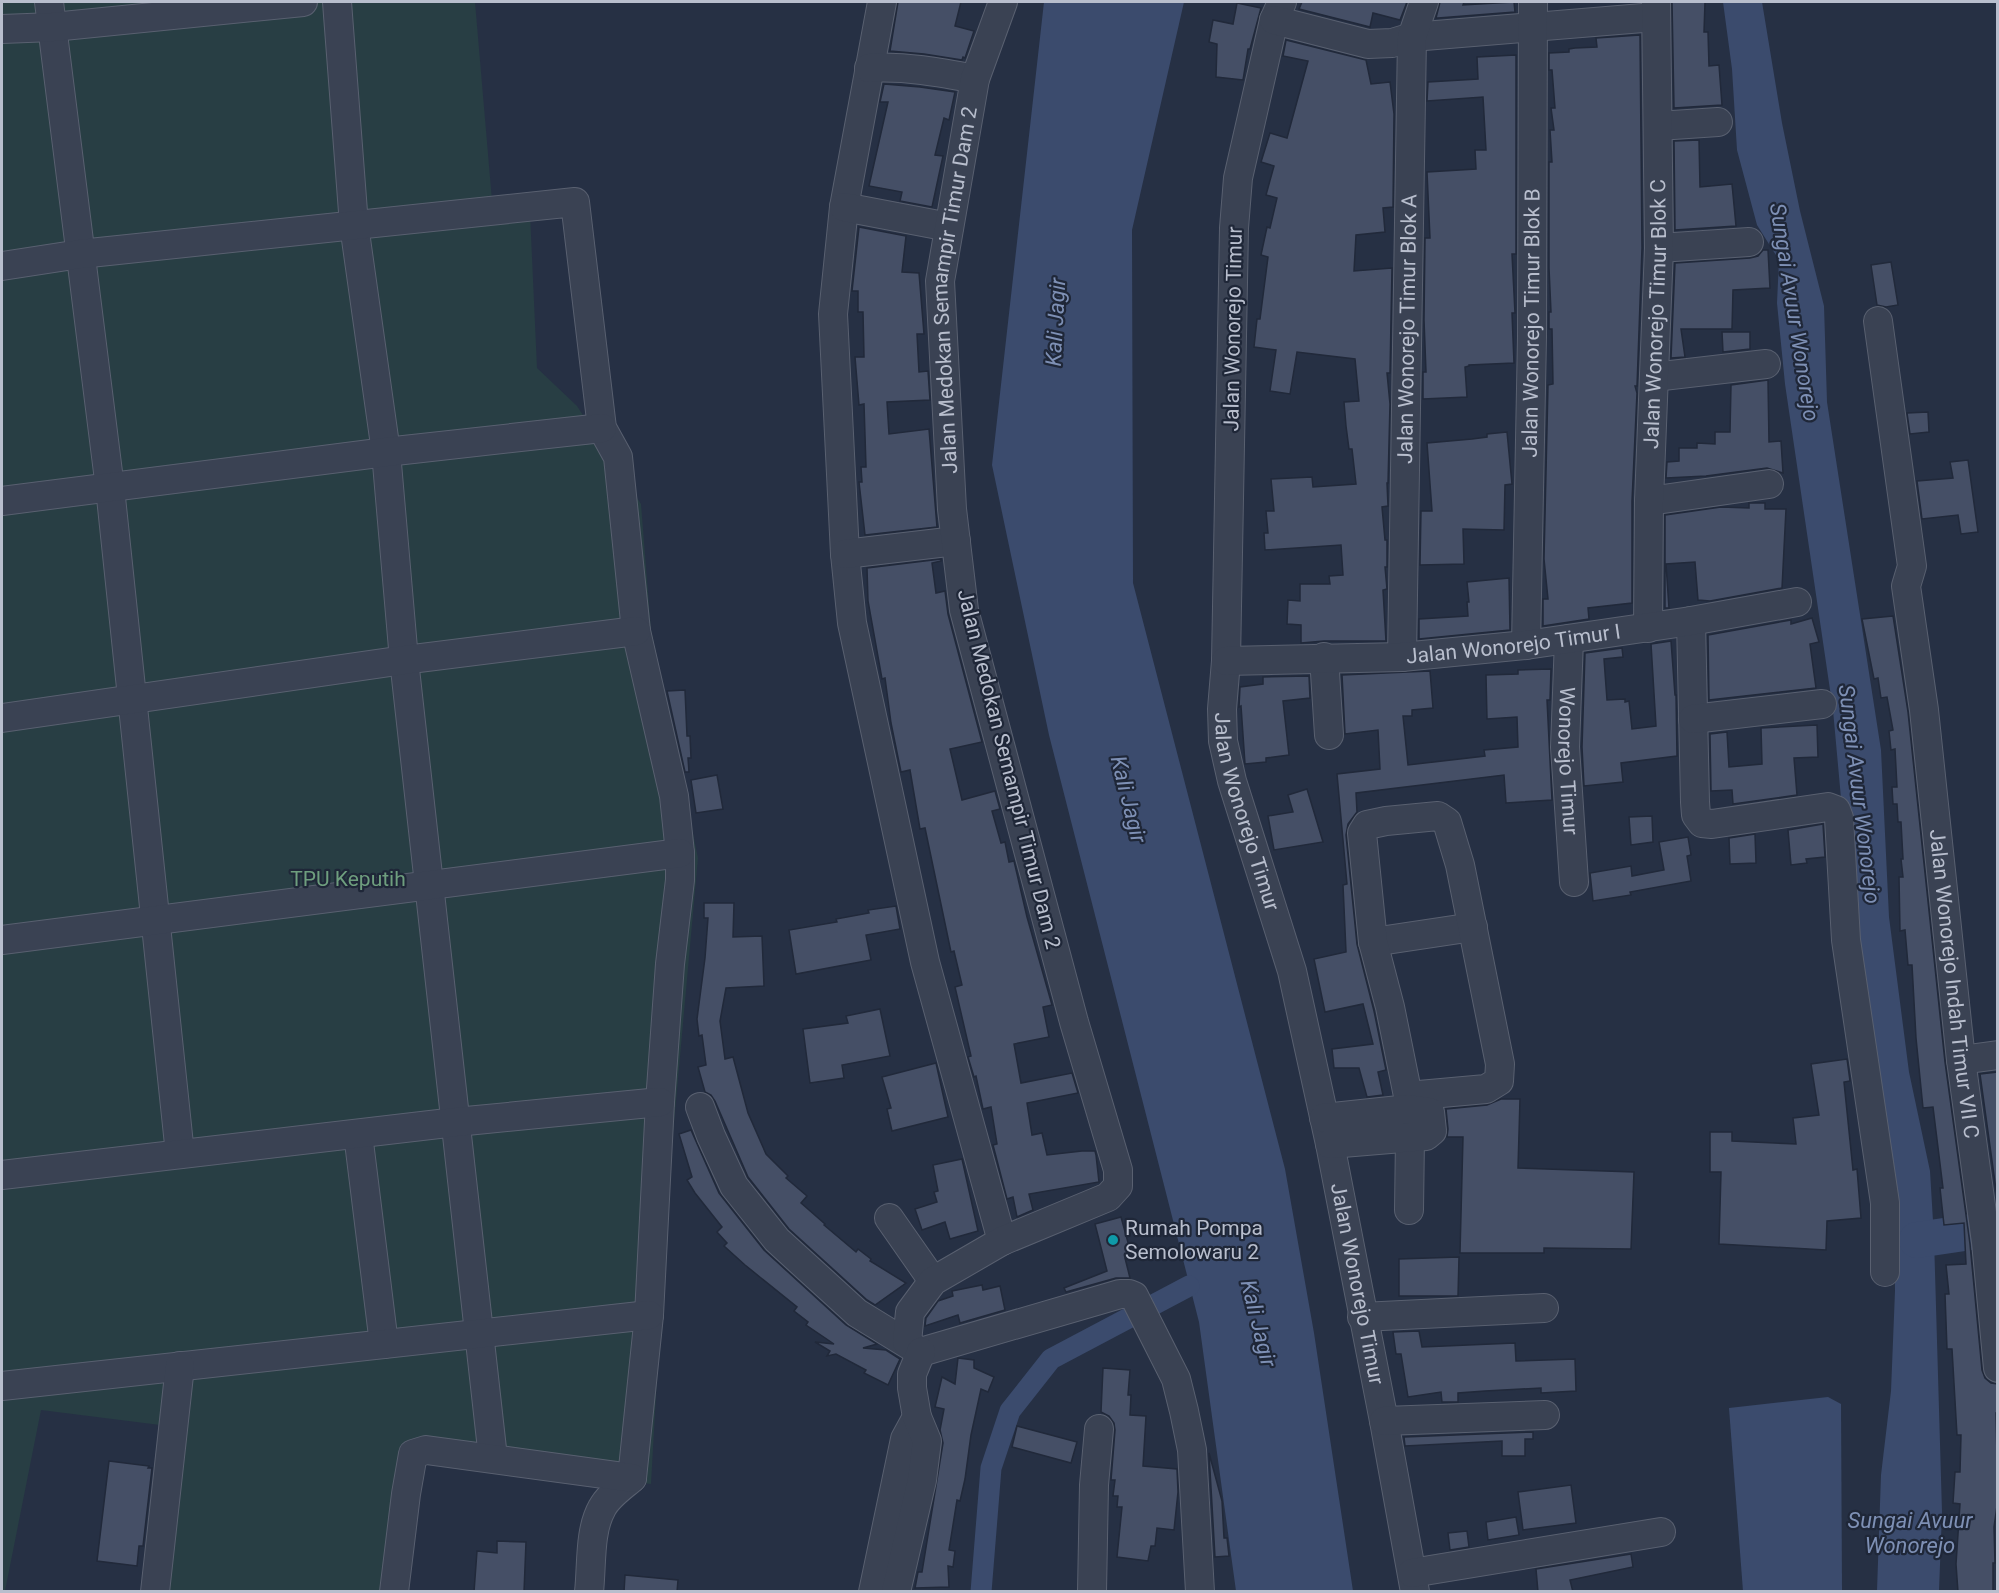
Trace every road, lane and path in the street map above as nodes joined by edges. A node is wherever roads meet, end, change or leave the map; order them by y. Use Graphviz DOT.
graph roads {
  1 [pos="303,2"];
  2 [pos="337,2"];
  3 [pos="882,2"];
  4 [pos="1003,2"];
  5 [pos="1424,2"];
  6 [pos="1656,9"];
  7 [pos="1278,11"];
  8 [pos="51,14"];
  9 [pos="1532,15"];
  10 [pos="2,29"];
  11 [pos="1412,38"];
  12 [pos="869,68"];
  13 [pos="975,79"];
  14 [pos="1718,122"];
  15 [pos="1658,126"];
  16 [pos="844,207"];
  17 [pos="354,225"];
  18 [pos="949,226"];
  19 [pos="1749,242"];
  20 [pos="1659,248"];
  21 [pos="80,254"];
  22 [pos="2,266"];
  23 [pos="1878,321"];
  24 [pos="1766,364"];
  25 [pos="1653,377"];
  26 [pos="602,428"];
  27 [pos="386,452"];
  28 [pos="1768,484"];
  29 [pos="110,488"];
  30 [pos="2,501"];
  31 [pos="1649,501"];
  32 [pos="956,541"];
  33 [pos="845,554"];
  34 [pos="1797,602"];
  35 [pos="1691,621"];
  36 [pos="1648,628"];
  37 [pos="636,631"];
  38 [pos="1569,639"];
  39 [pos="1526,645"];
  40 [pos="1324,657"];
  41 [pos="1402,657"];
  42 [pos="404,660"];
  43 [pos="1226,660"];
  44 [pos="133,700"];
  45 [pos="1821,704"];
  46 [pos="2,718"];
  47 [pos="1693,719"];
  48 [pos="1329,735"];
  49 [pos="680,853"];
  50 [pos="1574,882"];
  51 [pos="430,885"];
  52 [pos="156,920"];
  53 [pos="1473,927"];
  54 [pos="2,940"];
  55 [pos="1373,942"];
  56 [pos="1998,1055"];
  57 [pos="1961,1060"];
  58 [pos="660,1102"];
  59 [pos="1408,1103"];
  60 [pos="700,1107"];
  61 [pos="456,1122"];
  62 [pos="1327,1131"];
  63 [pos="358,1134"];
  64 [pos="1410,1137"];
  65 [pos="1985,1142"];
  66 [pos="180,1154"];
  67 [pos="2,1175"];
  68 [pos="1410,1210"];
  69 [pos="889,1218"];
  70 [pos="1988,1228"];
  71 [pos="1002,1241"];
  72 [pos="1885,1272"];
  73 [pos="933,1281"];
  74 [pos="1544,1308"];
  75 [pos="649,1315"];
  76 [pos="1362,1317"];
  77 [pos="480,1334"];
  78 [pos="384,1344"];
  79 [pos="914,1347"];
  80 [pos="180,1366"];
  81 [pos="1997,1366"];
  82 [pos="2,1386"];
  83 [pos="1545,1415"];
  84 [pos="917,1416"];
  85 [pos="1384,1421"];
  86 [pos="1099,1429"];
  87 [pos="493,1458"];
  88 [pos="632,1478"];
  89 [pos="1661,1532"];
  90 [pos="146,1558"];
  91 [pos="1414,1582"];
  92 [pos="141,1592"];
  93 [pos="154,1592"];
  94 [pos="394,1592"];
  95 [pos="589,1592"];
  96 [pos="873,1592"];
  97 [pos="896,1592"];
  98 [pos="1092,1592"];
  99 [pos="1200,1592"];
  1 -- 8 [label="street"];
  2 -- 17 [label="street"];
  3 -- 12 [label="street"];
  4 -- 13 [label="street, Jalan Medokan Semampir Timur Dam 2"];
  5 -- 11 [label="street, Jalan Wonorejo Timur Blok A"];
  6 -- 9 [label="street, Jalan Wonorejo Timur"];
  6 -- 15 [label="street, Jalan Wonorejo Timur Blok C"];
  7 -- 11 [label="street, Jalan Wonorejo Timur"];
  7 -- 43 [label="street, Jalan Wonorejo Timur"];
  8 -- 10 [label="street"];
  8 -- 21 [label="street"];
  9 -- 11 [label="street, Jalan Wonorejo Timur"];
  9 -- 39 [label="street, Jalan Wonorejo Timur Blok B"];
  11 -- 41 [label="street, Jalan Wonorejo Timur Blok A"];
  12 -- 13 [label="street"];
  12 -- 16 [label="street"];
  13 -- 18 [label="street, Jalan Medokan Semampir Timur Dam 2"];
  14 -- 15 [label="street"];
  15 -- 20 [label="street, Jalan Wonorejo Timur Blok C"];
  16 -- 18 [label="street"];
  16 -- 33 [label="street"];
  17 -- 21 [label="street"];
  17 -- 26 [label="street"];
  17 -- 27 [label="street"];
  18 -- 32 [label="street, Jalan Medokan Semampir Timur Dam 2"];
  19 -- 20 [label="street"];
  20 -- 25 [label="street, Jalan Wonorejo Timur Blok C"];
  21 -- 22 [label="street"];
  21 -- 29 [label="street"];
  23 -- 57 [label="street, Jalan Wonorejo Indah Timur VII C"];
  24 -- 25 [label="street"];
  25 -- 31 [label="street, Jalan Wonorejo Timur Blok C"];
  26 -- 27 [label="street"];
  26 -- 37 [label="street"];
  27 -- 29 [label="street"];
  27 -- 42 [label="street"];
  28 -- 31 [label="street"];
  29 -- 30 [label="street"];
  29 -- 44 [label="street"];
  31 -- 36 [label="street, Jalan Wonorejo Timur Blok C"];
  32 -- 33 [label="street"];
  32 -- 71 [label="street, Jalan Medokan Semampir Timur Dam 2"];
  33 -- 71 [label="street"];
  34 -- 35 [label="street, Jalan Wonorejo Timur I"];
  35 -- 36 [label="street, Jalan Wonorejo Timur I"];
  35 -- 47 [label="street"];
  36 -- 38 [label="street, Jalan Wonorejo Timur I"];
  37 -- 42 [label="street"];
  37 -- 49 [label="street"];
  38 -- 39 [label="street, Jalan Wonorejo Timur I"];
  38 -- 50 [label="street, Wonorejo Timur"];
  39 -- 41 [label="street, Jalan Wonorejo Timur I"];
  40 -- 41 [label="street, Jalan Wonorejo Timur I"];
  40 -- 43 [label="street, Jalan Wonorejo Timur I"];
  40 -- 48 [label="street"];
  42 -- 44 [label="street"];
  42 -- 51 [label="street"];
  43 -- 62 [label="street, Jalan Wonorejo Timur"];
  44 -- 46 [label="street"];
  44 -- 52 [label="street"];
  45 -- 47 [label="street"];
  47 -- 72 [label="street"];
  49 -- 51 [label="street"];
  49 -- 58 [label="street"];
  51 -- 52 [label="street"];
  51 -- 61 [label="street"];
  52 -- 54 [label="street"];
  52 -- 66 [label="street"];
  53 -- 55 [label="street"];
  53 -- 55 [label="street"];
  53 -- 59 [label="street"];
  55 -- 59 [label="street"];
  56 -- 57 [label="street"];
  57 -- 65 [label="street, Jalan Wonorejo Indah Timur VII C"];
  58 -- 61 [label="street"];
  58 -- 75 [label="street"];
  59 -- 62 [label="street"];
  59 -- 64 [label="street"];
  60 -- 79 [label="street"];
  61 -- 63 [label="street"];
  61 -- 77 [label="street"];
  62 -- 64 [label="street"];
  62 -- 76 [label="street, Jalan Wonorejo Timur"];
  63 -- 66 [label="street"];
  63 -- 78 [label="street"];
  64 -- 68 [label="street"];
  65 -- 70 [label="street, Jalan Wonorejo Indah Timur VII C"];
  66 -- 67 [label="street"];
  69 -- 73 [label="street"];
  70 -- 81 [label="street, Jalan Wonorejo Indah Timur VII C"];
  71 -- 73 [label="street, Jalan Medokan Semampir Timur Dam 2"];
  73 -- 79 [label="street, Jalan Medokan Semampir Timur Dam 2"];
  74 -- 76 [label="street"];
  75 -- 77 [label="street"];
  75 -- 88 [label="street"];
  76 -- 85 [label="street, Jalan Wonorejo Timur"];
  77 -- 78 [label="street"];
  77 -- 87 [label="street"];
  78 -- 80 [label="street"];
  79 -- 84 [label="street, Jalan Medokan Semampir Timur Dam 2"];
  79 -- 99 [label="street"];
  80 -- 82 [label="street"];
  80 -- 93 [label="street"];
  83 -- 85 [label="street"];
  84 -- 96 [label="street"];
  84 -- 97 [label="street, Jalan Medokan Semampir Timur Dam 2"];
  85 -- 91 [label="street, Jalan Wonorejo Timur"];
  86 -- 98 [label="street"];
  87 -- 88 [label="street"];
  87 -- 94 [label="street"];
  88 -- 95 [label="street"];
  89 -- 91 [label="street"];
  90 -- 92 [label="street"];
}
